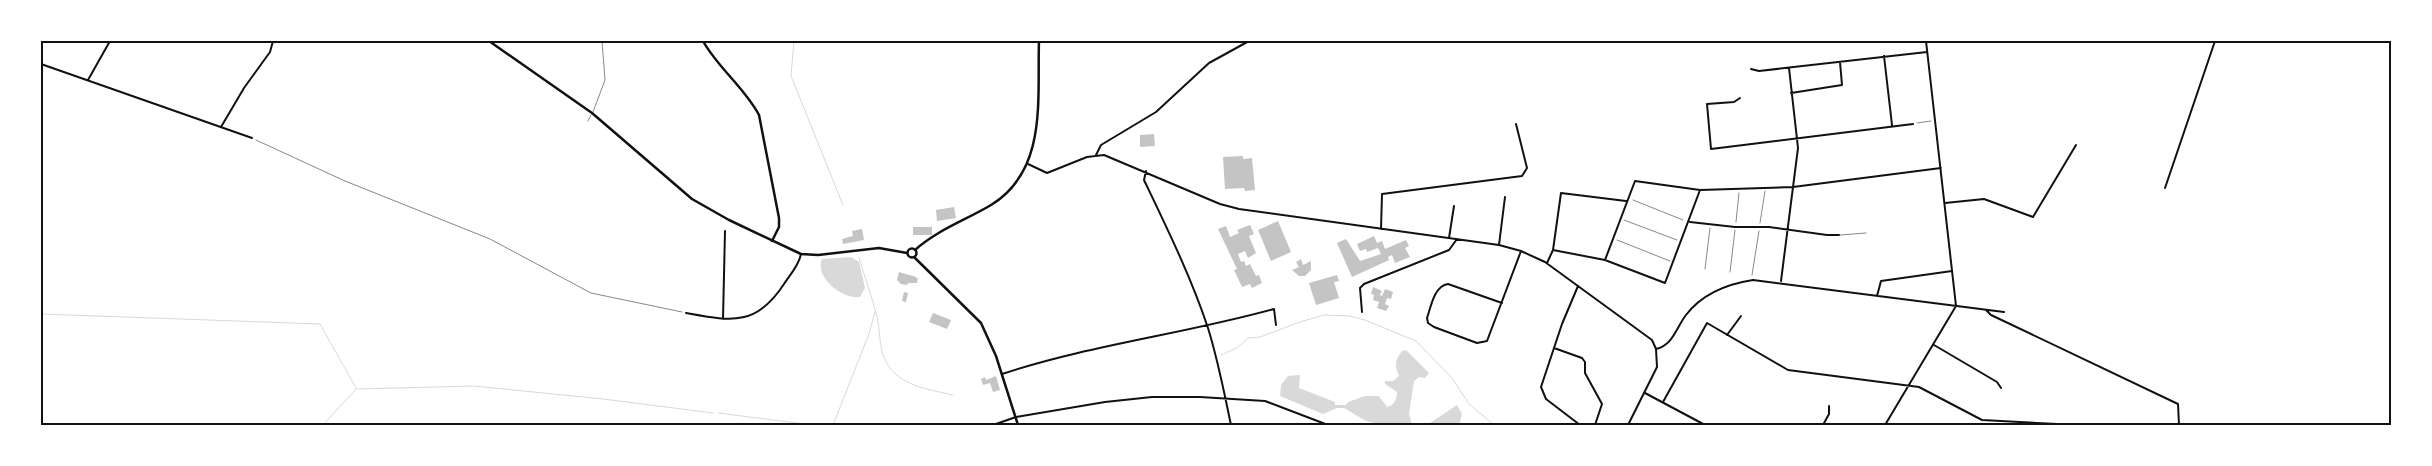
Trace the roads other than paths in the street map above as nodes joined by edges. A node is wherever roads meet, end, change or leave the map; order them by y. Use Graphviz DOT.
graph roads {
  1 [pos="110,41"];
  2 [pos="273,41"];
  3 [pos="488,41"];
  4 [pos="602,41"];
  5 [pos="703,41"];
  6 [pos="1039,41"];
  7 [pos="1249,41"];
  8 [pos="1926,41"];
  9 [pos="2215,41"];
  10 [pos="1927,52"];
  11 [pos="1884,56"];
  12 [pos="1840,61"];
  13 [pos="41,64"];
  14 [pos="1789,68"];
  15 [pos="1751,69"];
  16 [pos="88,80"];
  17 [pos="1791,93"];
  18 [pos="1740,98"];
  19 [pos="592,113"];
  20 [pos="588,121"];
  21 [pos="1516,124"];
  22 [pos="1913,124"];
  23 [pos="1892,125"];
  24 [pos="221,127"];
  25 [pos="252,138"];
  26 [pos="1797,138"];
  27 [pos="2076,145"];
  28 [pos="1096,155"];
  29 [pos="1028,164"];
  30 [pos="1941,168"];
  31 [pos="1146,172"];
  32 [pos="1793,187"];
  33 [pos="2165,188"];
  34 [pos="1700,190"];
  35 [pos="1505,197"];
  36 [pos="1627,201"];
  37 [pos="1945,203"];
  38 [pos="1454,206"];
  39 [pos="1690,222"];
  40 [pos="1381,229"];
  41 [pos="1788,229"];
  42 [pos="725,231"];
  43 [pos="1866,232"];
  44 [pos="1839,235"];
  45 [pos="1449,238"];
  46 [pos="1456,239"];
  47 [pos="772,241"];
  48 [pos="1499,245"];
  49 [pos="915,250"];
  50 [pos="1553,250"];
  51 [pos="1521,251"];
  52 [pos="907,253"];
  53 [pos="802,254"];
  54 [pos="914,257"];
  55 [pos="1605,260"];
  56 [pos="1547,263"];
  57 [pos="1952,271"];
  58 [pos="1781,282"];
  59 [pos="1578,286"];
  60 [pos="1877,296"];
  61 [pos="1502,303"];
  62 [pos="1956,306"];
  63 [pos="1986,310"];
  64 [pos="1362,312"];
  65 [pos="2004,312"];
  66 [pos="686,313"];
  67 [pos="1740,316"];
  68 [pos="723,319"];
  69 [pos="1276,325"];
  70 [pos="1207,326"];
  71 [pos="1727,335"];
  72 [pos="1934,344"];
  73 [pos="1554,348"];
  74 [pos="1656,349"];
  75 [pos="1002,374"];
  76 [pos="1908,386"];
  77 [pos="2001,388"];
  78 [pos="1645,393"];
  79 [pos="1226,400"];
  80 [pos="1663,402"];
  81 [pos="1829,406"];
  82 [pos="1016,417"];
  83 [pos="1999,421"];
  84 [pos="1319,423"];
  85 [pos="1703,424"];
  86 [pos="994,425"];
  87 [pos="1018,425"];
  88 [pos="1231,425"];
  89 [pos="1328,425"];
  90 [pos="1580,425"];
  91 [pos="1595,425"];
  92 [pos="1628,425"];
  93 [pos="1822,425"];
  94 [pos="1885,425"];
  95 [pos="1999,425"];
  96 [pos="2077,425"];
  97 [pos="2179,425"];
  1 -- 16 [label="street"];
  2 -- 24 [label="street"];
  3 -- 19 [label="main road"];
  4 -- 19 [label="lane"];
  5 -- 47 [label="main road"];
  6 -- 29 [label="main road"];
  7 -- 28 [label="street"];
  8 -- 10 [label="street"];
  9 -- 33 [label="street"];
  10 -- 11 [label="street"];
  10 -- 30 [label="street"];
  11 -- 12 [label="street"];
  11 -- 23 [label="street"];
  12 -- 14 [label="street"];
  12 -- 17 [label="street"];
  13 -- 16 [label="street"];
  14 -- 15 [label="street"];
  14 -- 17 [label="street"];
  16 -- 24 [label="street"];
  17 -- 26 [label="street"];
  18 -- 26 [label="street"];
  19 -- 20 [label="lane"];
  19 -- 47 [label="main road"];
  21 -- 40 [label="street"];
  22 -- 23 [label="street"];
  23 -- 26 [label="street"];
  24 -- 25 [label="street"];
  26 -- 32 [label="street"];
  27 -- 37 [label="street"];
  28 -- 29 [label="street"];
  28 -- 31 [label="street"];
  29 -- 49 [label="main road"];
  30 -- 32 [label="street"];
  30 -- 37 [label="street"];
  31 -- 40 [label="street"];
  31 -- 70 [label="street"];
  32 -- 34 [label="street"];
  32 -- 41 [label="street"];
  34 -- 36 [label="street"];
  34 -- 39 [label="street"];
  35 -- 48 [label="street"];
  36 -- 50 [label="street"];
  36 -- 55 [label="street"];
  37 -- 57 [label="street"];
  38 -- 45 [label="street"];
  39 -- 41 [label="street"];
  39 -- 55 [label="street"];
  40 -- 45 [label="street"];
  41 -- 44 [label="street"];
  41 -- 58 [label="street"];
  42 -- 68 [label="street"];
  43 -- 44 [label="lane"];
  45 -- 46 [label="street"];
  46 -- 48 [label="street"];
  46 -- 64 [label="street"];
  47 -- 53 [label="main road"];
  48 -- 51 [label="street"];
  49 -- 52 [label="main road"];
  49 -- 54 [label="main road"];
  50 -- 55 [label="street"];
  50 -- 56 [label="street"];
  51 -- 56 [label="street"];
  51 -- 61 [label="street"];
  52 -- 53 [label="main road"];
  52 -- 54 [label="main road"];
  53 -- 68 [label="street"];
  54 -- 75 [label="main road"];
  56 -- 59 [label="street"];
  57 -- 60 [label="street"];
  57 -- 62 [label="street"];
  58 -- 60 [label="street"];
  58 -- 74 [label="street"];
  59 -- 73 [label="street"];
  59 -- 74 [label="street"];
  60 -- 62 [label="street"];
  61 -- 61 [label="street"];
  62 -- 63 [label="street"];
  62 -- 72 [label="street"];
  63 -- 65 [label="street"];
  63 -- 97 [label="street"];
  66 -- 68 [label="street"];
  67 -- 71 [label="street"];
  69 -- 70 [label="street"];
  70 -- 75 [label="street"];
  70 -- 79 [label="street"];
  71 -- 76 [label="street"];
  71 -- 80 [label="street"];
  72 -- 76 [label="street"];
  72 -- 77 [label="street"];
  73 -- 90 [label="street"];
  73 -- 91 [label="street"];
  74 -- 78 [label="street"];
  75 -- 82 [label="main road"];
  76 -- 83 [label="street"];
  76 -- 94 [label="street"];
  78 -- 80 [label="street"];
  78 -- 92 [label="street"];
  79 -- 82 [label="street"];
  79 -- 84 [label="street"];
  79 -- 88 [label="street"];
  80 -- 85 [label="street"];
  81 -- 93 [label="street"];
  82 -- 86 [label="street"];
  82 -- 87 [label="main road"];
  83 -- 95 [label="street"];
  83 -- 96 [label="street"];
  84 -- 89 [label="street"];
}
